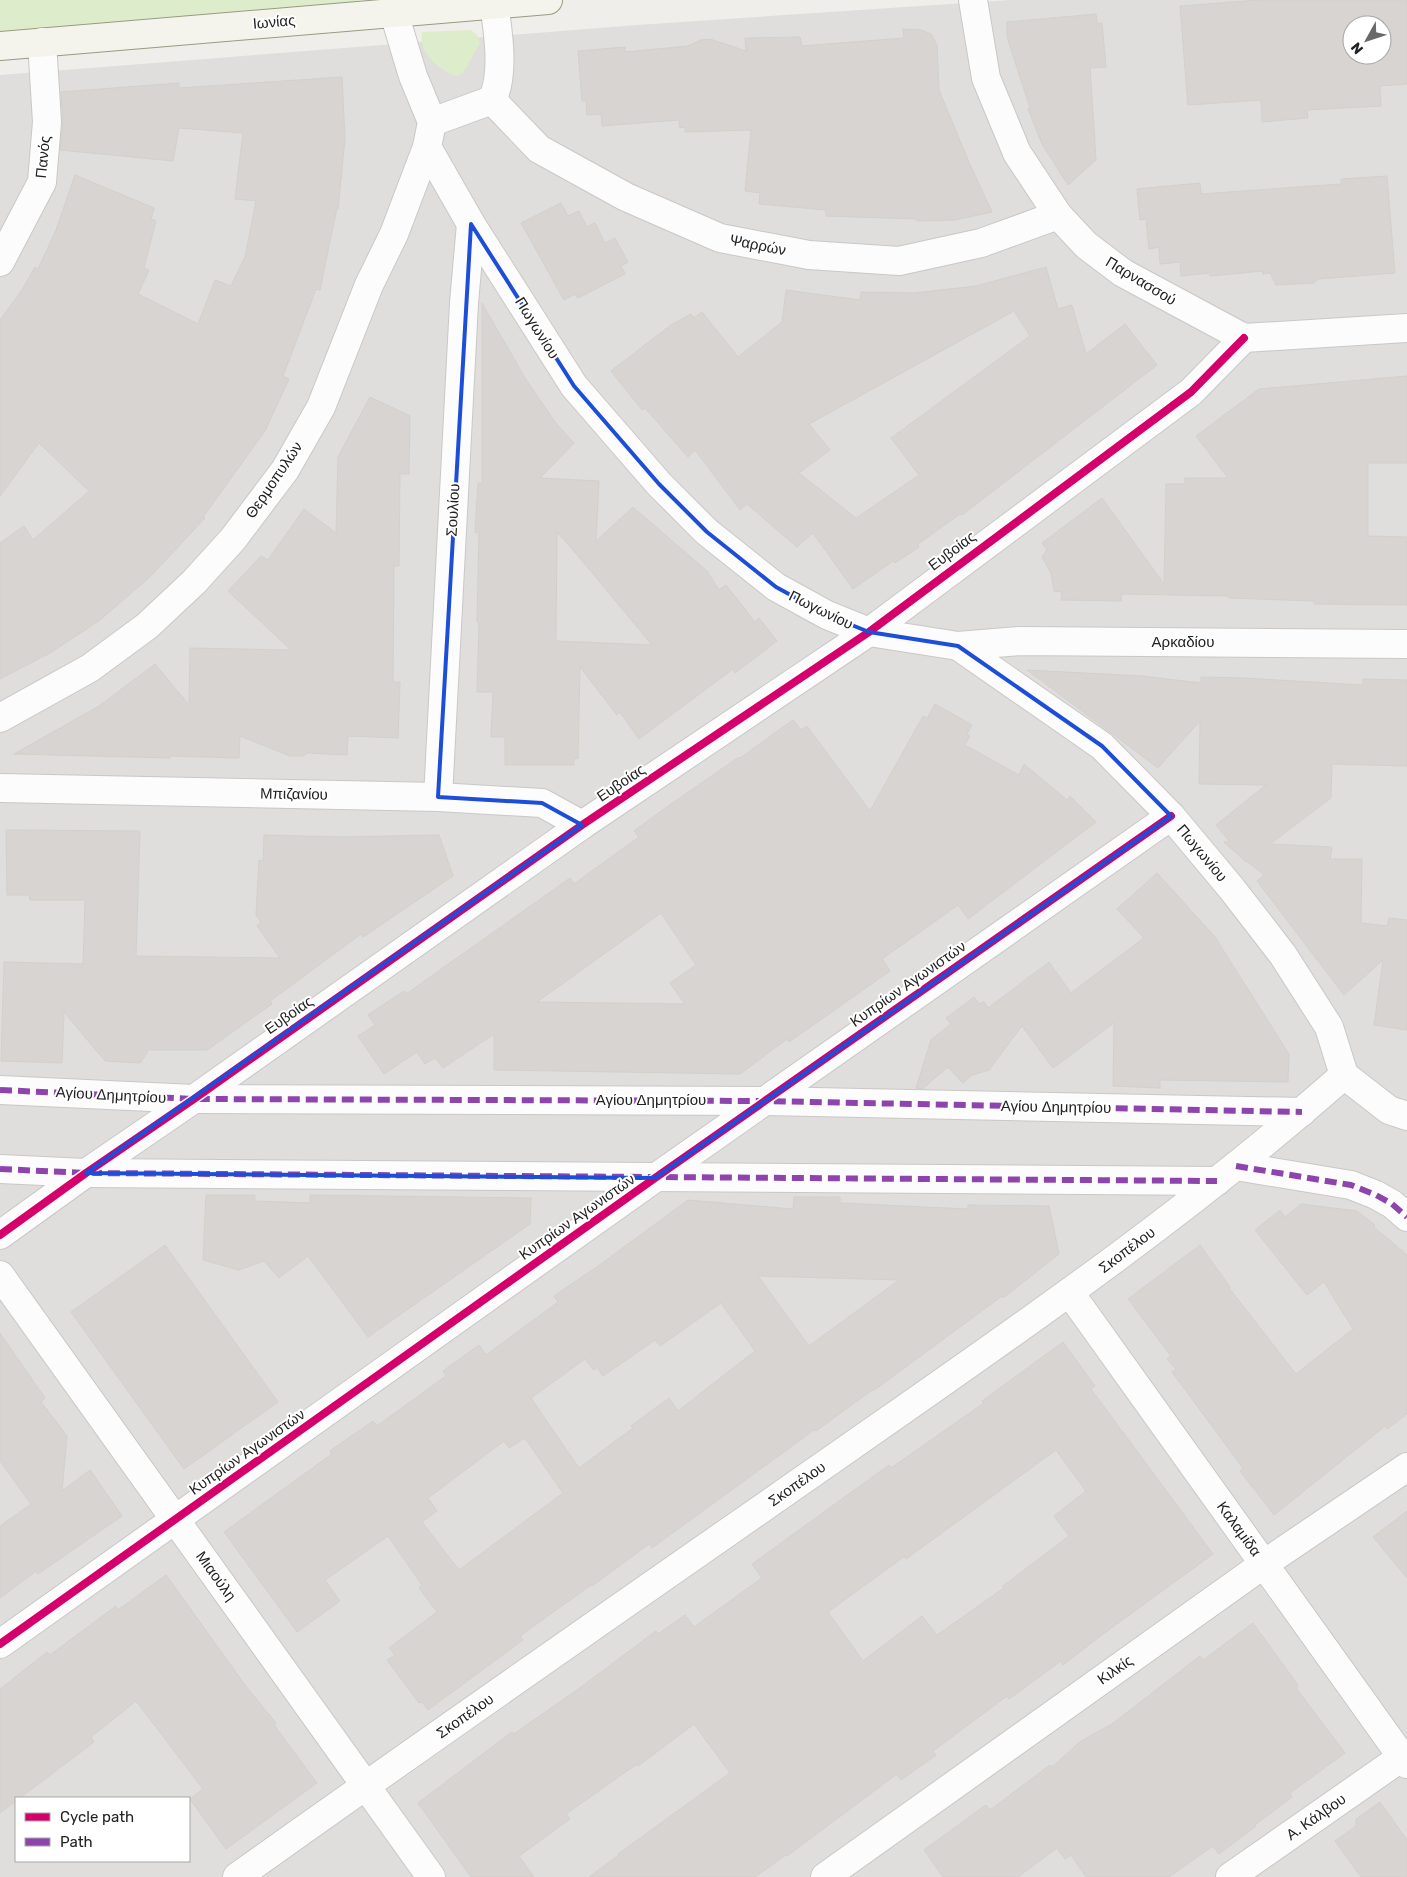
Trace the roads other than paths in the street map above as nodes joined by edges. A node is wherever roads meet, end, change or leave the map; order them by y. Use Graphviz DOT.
graph roads {
  1 [pos="548,0"];
  2 [pos="973,0"];
  3 [pos="494,4"];
  4 [pos="394,13"];
  5 [pos="42,42"];
  6 [pos="0,46"];
  7 [pos="492,100"];
  8 [pos="430,135"];
  9 [pos="1058,216"];
  10 [pos="471,224"];
  11 [pos="0,262"];
  12 [pos="1407,328"];
  13 [pos="1244,338"];
  14 [pos="869,632"];
  15 [pos="1407,644"];
  16 [pos="958,646"];
  17 [pos="0,718"];
  18 [pos="0,788"];
  19 [pos="438,797"];
  20 [pos="1171,816"];
  21 [pos="582,825"];
  22 [pos="1344,1076"];
  23 [pos="0,1090"];
  24 [pos="194,1100"];
  25 [pos="766,1100"];
  26 [pos="1302,1112"];
  27 [pos="1407,1116"];
  28 [pos="0,1169"];
  29 [pos="86,1173"];
  30 [pos="1227,1173"];
  31 [pos="655,1178"];
  32 [pos="1407,1217"];
  33 [pos="0,1235"];
  34 [pos="0,1275"];
  35 [pos="1070,1293"];
  36 [pos="1407,1467"];
  37 [pos="176,1520"];
  38 [pos="1264,1564"];
  39 [pos="0,1644"];
  40 [pos="1405,1761"];
  41 [pos="366,1785"];
  42 [pos="238,1877"];
  43 [pos="430,1877"];
  44 [pos="825,1877"];
  45 [pos="1230,1877"];
  1 -- 3 [label="street, Ιωνίας"];
  2 -- 9 [label="street, Παρνασσού"];
  3 -- 4 [label="street, Ιωνίας"];
  3 -- 7 [label="street"];
  4 -- 5 [label="street, Ιωνίας"];
  4 -- 8 [label="street, Πωγωνίου"];
  5 -- 6 [label="street, Ιωνίας"];
  5 -- 11 [label="street, Πανός"];
  7 -- 8 [label="street"];
  7 -- 9 [label="street, Ψαρρών"];
  8 -- 10 [label="street, Πωγωνίου"];
  8 -- 17 [label="street, Θερμοπυλών"];
  9 -- 13 [label="street, Παρνασσού"];
  10 -- 14 [label="street, Πωγωνίου"];
  10 -- 19 [label="street, Σουλίου"];
  12 -- 13 [label="street"];
  13 -- 14 [label="street, Ευβοίας"];
  14 -- 16 [label="street, Πωγωνίου"];
  14 -- 21 [label="street, Ευβοίας"];
  15 -- 16 [label="street, Αρκαδίου"];
  16 -- 20 [label="street, Πωγωνίου"];
  18 -- 19 [label="street, Μπιζανίου"];
  19 -- 21 [label="street, Μπιζανίου"];
  20 -- 22 [label="street, Πωγωνίου"];
  20 -- 25 [label="street, Κυπρίων Αγωνιστών"];
  21 -- 24 [label="street, Ευβοίας"];
  22 -- 26 [label="street, Σκοπέλου"];
  22 -- 27 [label="street"];
  23 -- 24 [label="street, Αγίου Δημητρίου"];
  24 -- 25 [label="street, Αγίου Δημητρίου"];
  24 -- 29 [label="street, Ευβοίας"];
  25 -- 26 [label="street, Αγίου Δημητρίου"];
  25 -- 31 [label="street, Κυπρίων Αγωνιστών"];
  26 -- 30 [label="street, Σκοπέλου"];
  28 -- 29 [label="street"];
  29 -- 31 [label="street"];
  29 -- 33 [label="street, Ευβοίας"];
  30 -- 31 [label="street"];
  30 -- 32 [label="street"];
  30 -- 35 [label="street, Σκοπέλου"];
  31 -- 37 [label="street, Κυπρίων Αγωνιστών"];
  34 -- 37 [label="street, Μιαούλη"];
  35 -- 38 [label="street, Καλαμίδα"];
  35 -- 41 [label="street, Σκοπέλου"];
  36 -- 38 [label="street, Κιλκίς"];
  37 -- 39 [label="street, Κυπρίων Αγωνιστών"];
  37 -- 41 [label="street, Μιαούλη"];
  38 -- 40 [label="street, Καλαμίδα"];
  38 -- 44 [label="street, Κιλκίς"];
  40 -- 45 [label="street, Α. Κάλβου"];
  41 -- 42 [label="street, Σκοπέλου"];
  41 -- 43 [label="street, Μιαούλη"];
}
